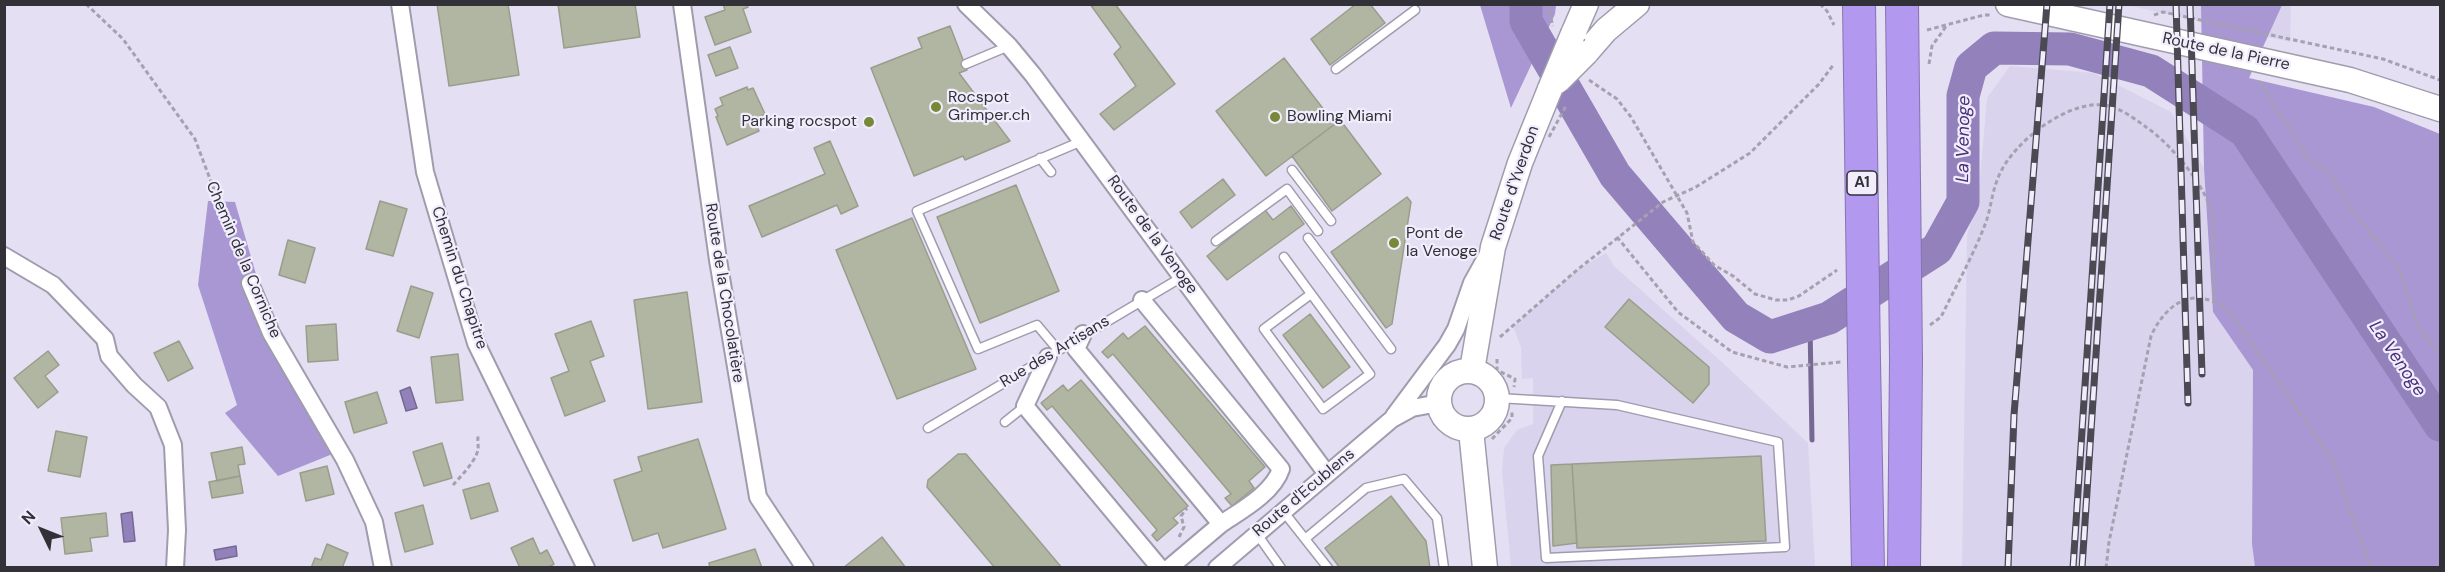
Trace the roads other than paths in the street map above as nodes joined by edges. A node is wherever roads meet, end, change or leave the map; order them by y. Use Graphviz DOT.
graph roads {
  1 [pos="400,4"];
  2 [pos="682,4"];
  3 [pos="966,4"];
  4 [pos="1586,4"];
  5 [pos="1637,4"];
  6 [pos="1859,4"];
  7 [pos="1902,4"];
  8 [pos="1415,9"];
  9 [pos="2001,10"];
  10 [pos="1571,39"];
  11 [pos="1009,46"];
  12 [pos="966,64"];
  13 [pos="1336,69"];
  14 [pos="2440,109"];
  15 [pos="1083,141"];
  16 [pos="1040,158"];
  17 [pos="1292,170"];
  18 [pos="1051,172"];
  19 [pos="1331,221"];
  20 [pos="1318,231"];
  21 [pos="1308,238"];
  22 [pos="1216,241"];
  23 [pos="1492,247"];
  24 [pos="4,256"];
  25 [pos="1284,257"];
  26 [pos="1182,277"];
  27 [pos="250,284"];
  28 [pos="1311,294"];
  29 [pos="1142,300"];
  30 [pos="1083,334"];
  31 [pos="1391,349"];
  32 [pos="1053,353"];
  33 [pos="1472,370"];
  34 [pos="1506,399"];
  35 [pos="1562,401"];
  36 [pos="1439,403"];
  37 [pos="1025,406"];
  38 [pos="1392,419"];
  39 [pos="1005,423"];
  40 [pos="928,429"];
  41 [pos="1471,430"];
  42 [pos="1327,474"];
  43 [pos="1283,512"];
  44 [pos="1221,524"];
  45 [pos="1257,534"];
  46 [pos="1305,539"];
  47 [pos="1275,563"];
  48 [pos="175,567"];
  49 [pos="383,567"];
  50 [pos="586,567"];
  51 [pos="805,567"];
  52 [pos="1160,567"];
  53 [pos="1169,567"];
  54 [pos="1217,567"];
  55 [pos="1281,567"];
  56 [pos="1328,567"];
  57 [pos="1444,567"];
  58 [pos="1485,567"];
  59 [pos="1868,567"];
  60 [pos="1904,567"];
  1 -- 50 [label="street, Chemin du Chapitre"];
  2 -- 51 [label="street, Route de la Chocolatière"];
  3 -- 11 [label="street, Route de la Venoge"];
  4 -- 10 [label="main road"];
  5 -- 10 [label="main road"];
  6 -- 59 [label="highway, A1, bridge"];
  7 -- 60 [label="highway, bridge"];
  8 -- 13 [label="lane"];
  9 -- 14 [label="main road, Route de la Pierre"];
  10 -- 23 [label="main road, Route d'Yverdon, bridge"];
  11 -- 12 [label="lane"];
  11 -- 15 [label="street, Route de la Venoge"];
  15 -- 16 [label="lane"];
  15 -- 26 [label="street, Route de la Venoge"];
  16 -- 18 [label="lane"];
  16 -- 32 [label="lane"];
  17 -- 19 [label="lane"];
  20 -- 22 [label="lane"];
  21 -- 31 [label="lane"];
  23 -- 33 [label="main road, Route d'Yverdon"];
  23 -- 38 [label="street, Route d'Ecublens"];
  24 -- 48 [label="street"];
  25 -- 28 [label="lane"];
  26 -- 29 [label="lane, Rue des Artisans"];
  26 -- 42 [label="street, Route de la Venoge"];
  27 -- 49 [label="street, Chemin de la Corniche"];
  28 -- 28 [label="lane"];
  29 -- 30 [label="lane, Rue des Artisans"];
  29 -- 44 [label="street"];
  30 -- 32 [label="lane, Rue des Artisans"];
  30 -- 44 [label="street"];
  32 -- 37 [label="street"];
  32 -- 40 [label="lane, Rue des Artisans"];
  33 -- 34 [label="main road"];
  33 -- 36 [label="main road"];
  34 -- 35 [label="lane"];
  34 -- 41 [label="main road"];
  35 -- 35 [label="lane"];
  36 -- 38 [label="street, Route d'Ecublens"];
  36 -- 41 [label="main road"];
  37 -- 39 [label="lane"];
  37 -- 52 [label="street"];
  38 -- 42 [label="street, Route d'Ecublens"];
  41 -- 58 [label="main road"];
  42 -- 43 [label="street, Route d'Ecublens"];
  43 -- 45 [label="street, Route d'Ecublens"];
  43 -- 46 [label="lane"];
  44 -- 53 [label="street"];
  45 -- 47 [label="lane"];
  45 -- 54 [label="street, Route d'Ecublens"];
  46 -- 56 [label="lane"];
  46 -- 57 [label="lane"];
  47 -- 55 [label="lane"];
}
